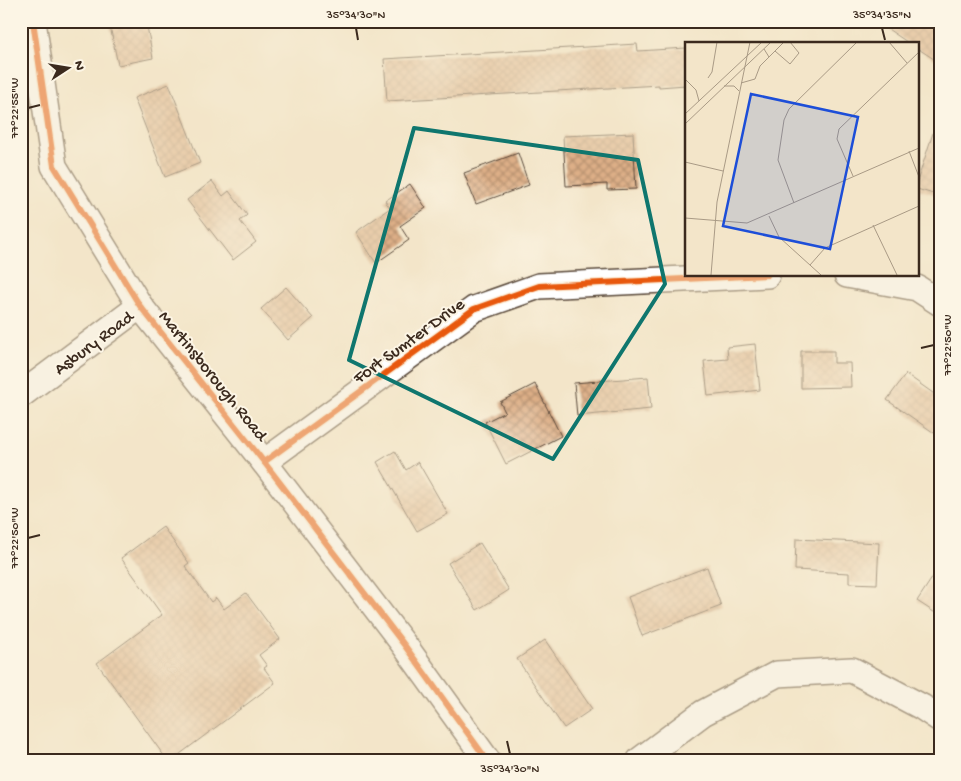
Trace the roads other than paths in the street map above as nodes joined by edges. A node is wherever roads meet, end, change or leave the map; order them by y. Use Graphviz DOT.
graph roads {
  1 [pos="33,21"];
  2 [pos="746,276"];
  3 [pos="852,276"];
  4 [pos="940,303"];
  5 [pos="140,306"];
  6 [pos="21,395"];
  7 [pos="264,462"];
  8 [pos="940,720"];
  9 [pos="487,760"];
  10 [pos="640,760"];
  1 -- 5 [label="street, Martinsborough Road"];
  2 -- 7 [label="street, Fort Sumter Drive"];
  3 -- 4 [label="street"];
  5 -- 6 [label="street, Asbury Road"];
  5 -- 7 [label="street, Martinsborough Road"];
  7 -- 9 [label="street, Martinsborough Road"];
  8 -- 10 [label="street"];
}
